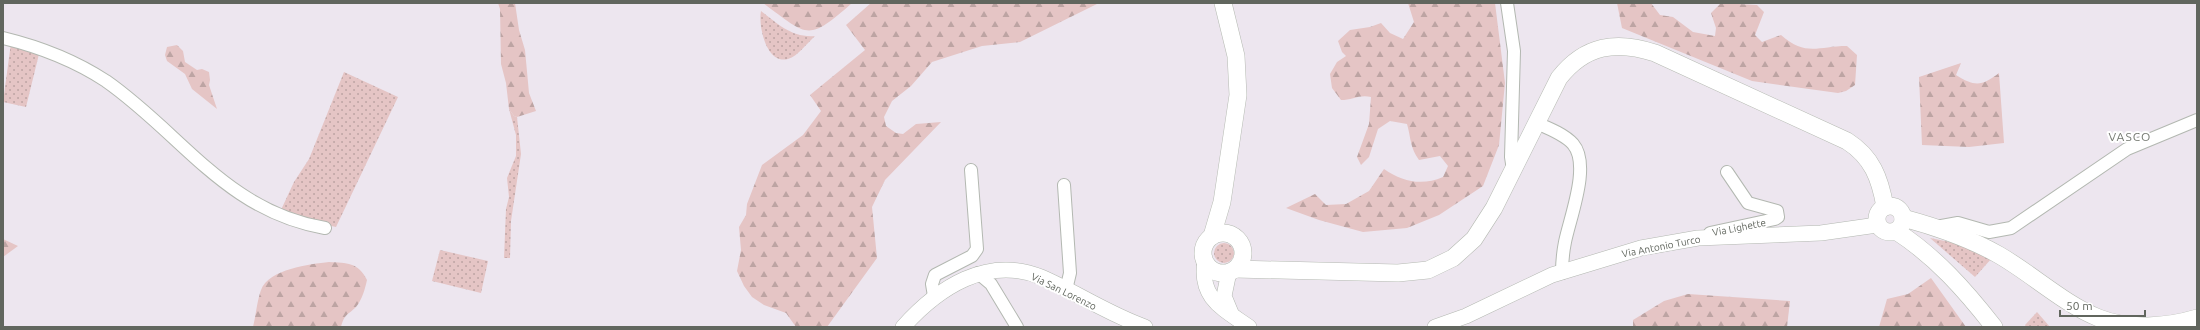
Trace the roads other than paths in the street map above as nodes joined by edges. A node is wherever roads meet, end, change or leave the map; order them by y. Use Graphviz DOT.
graph roads {
  1 [pos="1223,3"];
  2 [pos="1507,3"];
  3 [pos="3,38"];
  4 [pos="2197,120"];
  5 [pos="1536,123"];
  6 [pos="970,170"];
  7 [pos="1513,170"];
  8 [pos="1727,172"];
  9 [pos="1064,185"];
  10 [pos="1222,202"];
  11 [pos="1885,207"];
  12 [pos="1877,225"];
  13 [pos="1900,225"];
  14 [pos="1936,227"];
  15 [pos="325,228"];
  16 [pos="1231,234"];
  17 [pos="1212,236"];
  18 [pos="1698,238"];
  19 [pos="1243,248"];
  20 [pos="1205,261"];
  21 [pos="1232,270"];
  22 [pos="1285,270"];
  23 [pos="1562,272"];
  24 [pos="978,273"];
  25 [pos="1066,290"];
  26 [pos="934,296"];
  27 [pos="1232,314"];
  28 [pos="2197,318"];
  29 [pos="903,327"];
  30 [pos="1017,327"];
  31 [pos="1145,327"];
  32 [pos="1249,327"];
  33 [pos="1435,327"];
  34 [pos="1994,327"];
  1 -- 10 [label="main road"];
  2 -- 7 [label="street"];
  3 -- 15 [label="street"];
  4 -- 14 [label="street"];
  5 -- 7 [label="main road"];
  5 -- 11 [label="main road"];
  5 -- 23 [label="street"];
  6 -- 26 [label="street"];
  7 -- 22 [label="main road"];
  8 -- 18 [label="street, Via Lighette"];
  9 -- 25 [label="street"];
  10 -- 16 [label="main road"];
  10 -- 17 [label="main road"];
  11 -- 12 [label="main road"];
  11 -- 13 [label="main road"];
  12 -- 13 [label="main road"];
  12 -- 18 [label="street, Via Antonio Turco"];
  13 -- 14 [label="main road"];
  13 -- 34 [label="main road"];
  14 -- 28 [label="main road"];
  16 -- 17 [label="main road"];
  16 -- 19 [label="main road"];
  17 -- 20 [label="main road"];
  18 -- 23 [label="street, Via Antonio Turco"];
  19 -- 21 [label="main road"];
  19 -- 22 [label="main road"];
  20 -- 21 [label="main road"];
  20 -- 27 [label="street"];
  21 -- 22 [label="main road"];
  21 -- 27 [label="street"];
  23 -- 33 [label="street, Via Antonio Turco"];
  24 -- 25 [label="street, Via San Lorenzo"];
  24 -- 26 [label="street, Via San Lorenzo"];
  24 -- 30 [label="street"];
  25 -- 31 [label="street, Via San Lorenzo"];
  26 -- 29 [label="street, Via San Lorenzo"];
  27 -- 32 [label="street"];
}
